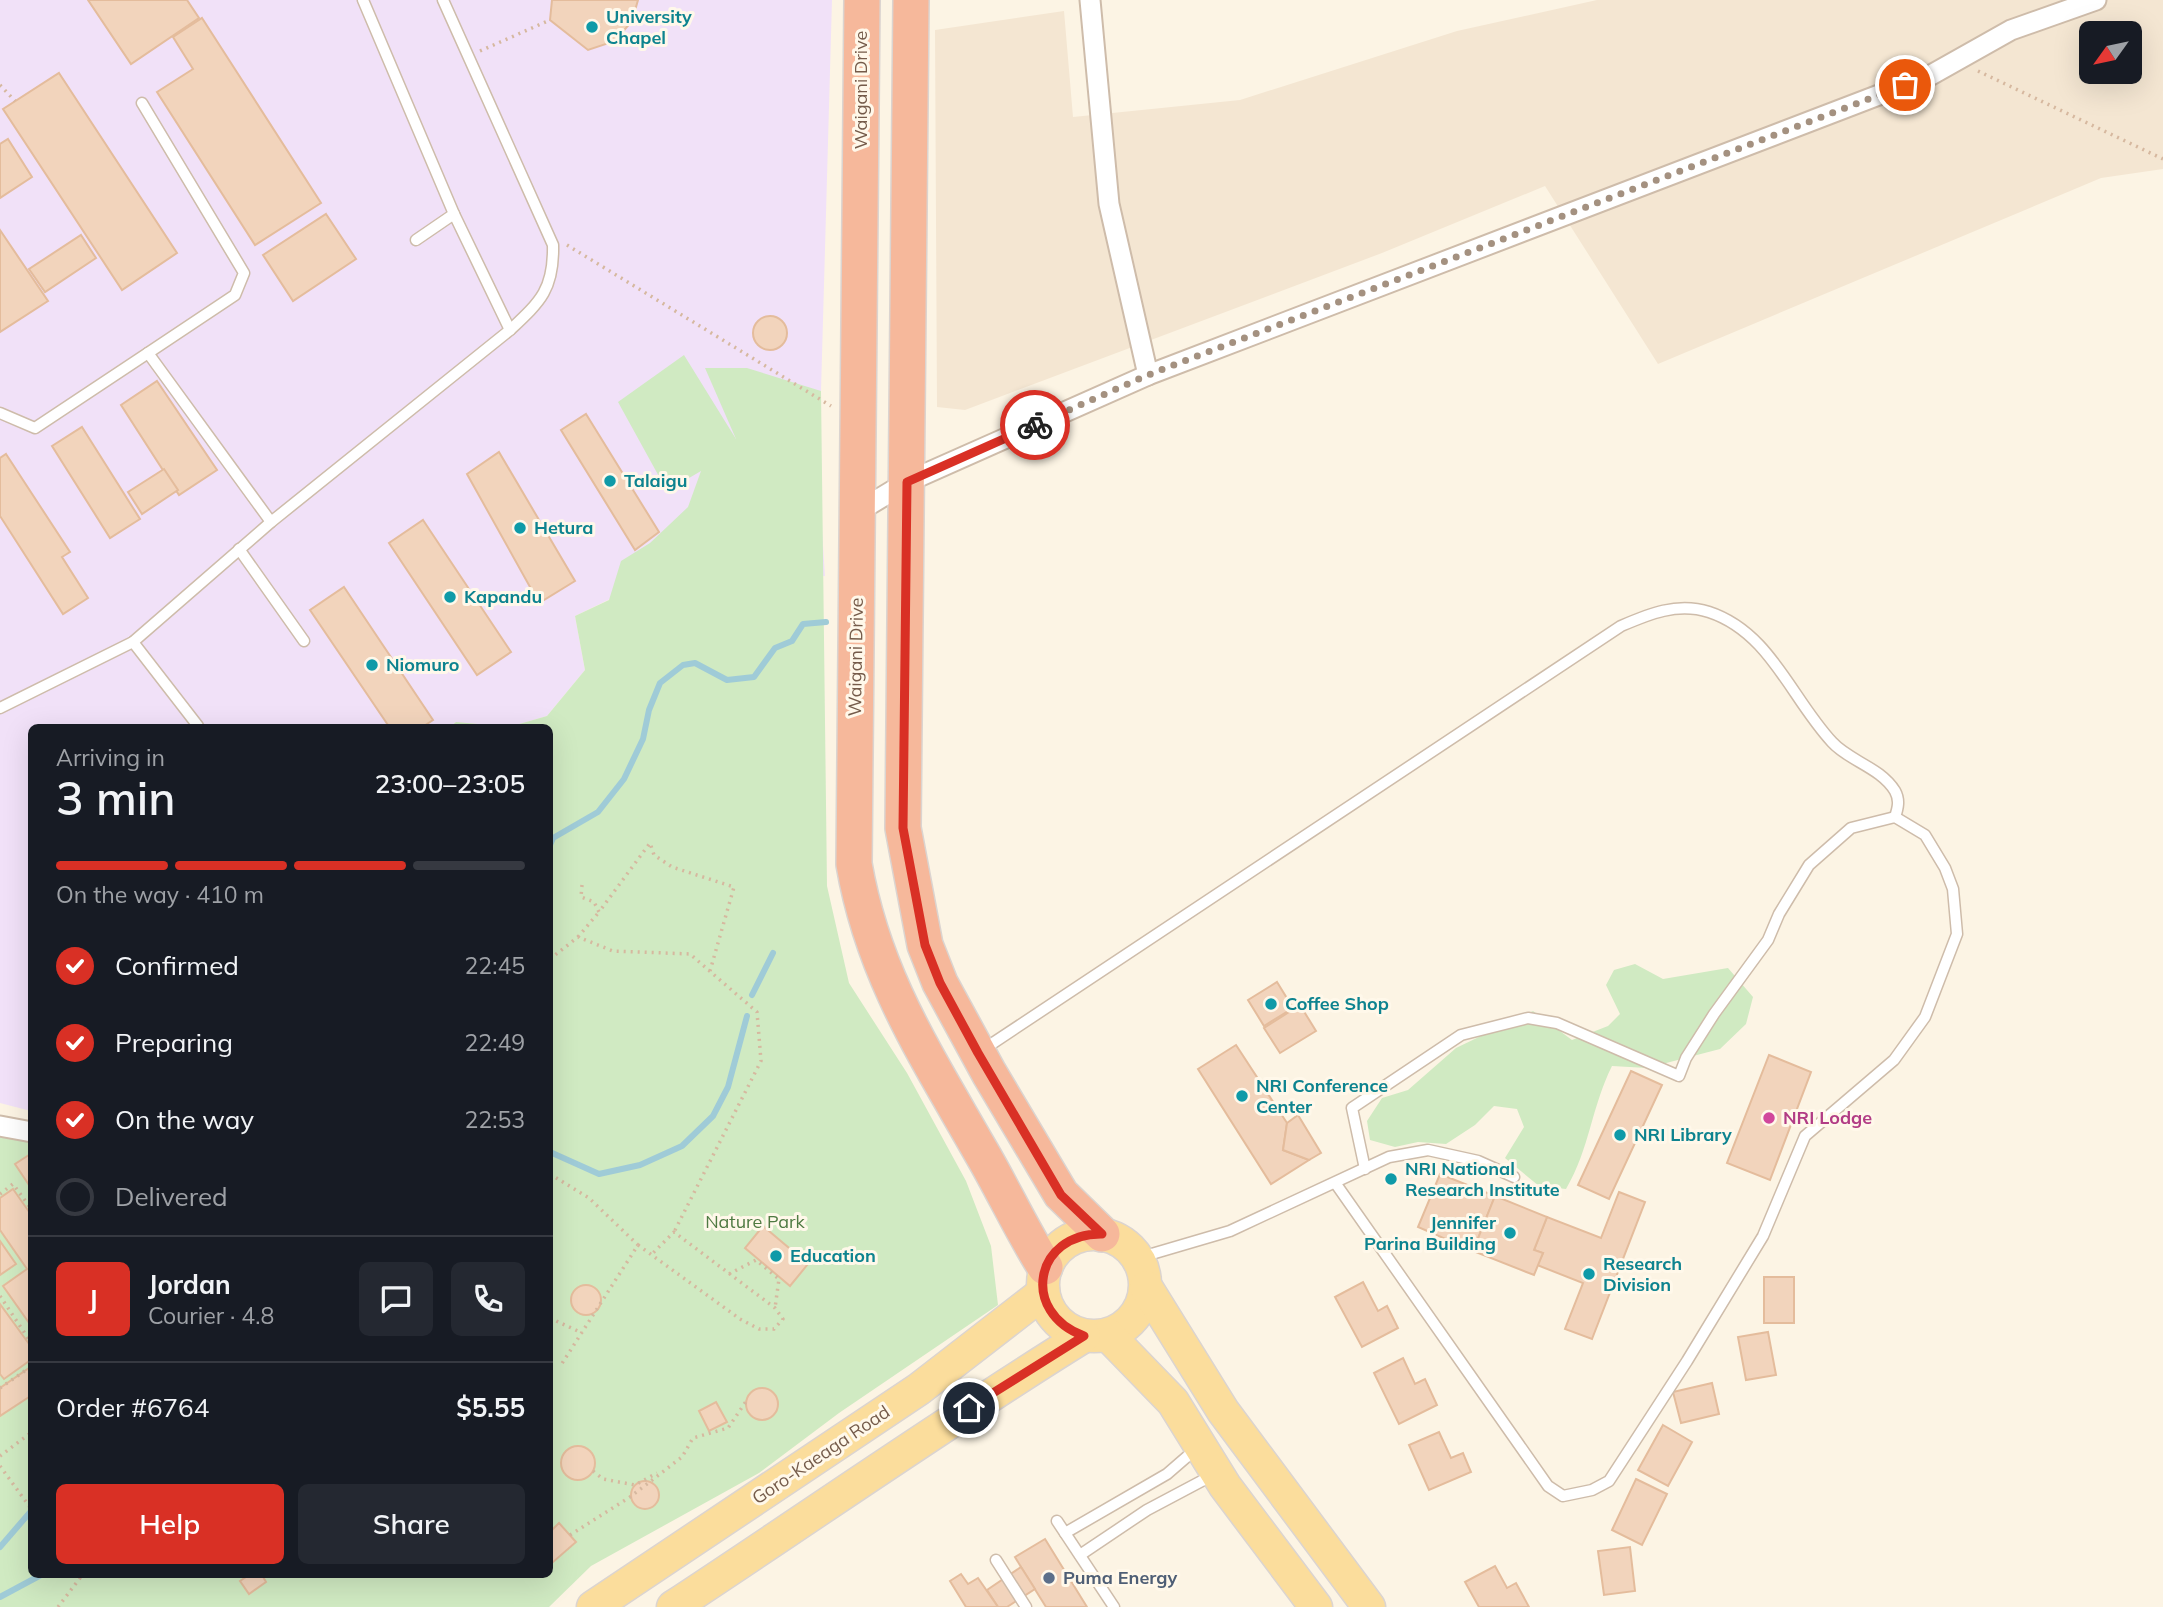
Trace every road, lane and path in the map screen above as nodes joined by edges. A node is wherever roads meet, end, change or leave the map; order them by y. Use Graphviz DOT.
graph roads {
  1 [pos="363,0"];
  2 [pos="443,0"];
  3 [pos="862,0"];
  4 [pos="911,0"];
  5 [pos="2096,0"];
  6 [pos="1094,1"];
  7 [pos="550,20"];
  8 [pos="480,50"];
  9 [pos="1956,61"];
  10 [pos="0,85"];
  11 [pos="15,101"];
  12 [pos="142,103"];
  13 [pos="2163,159"];
  14 [pos="454,214"];
  15 [pos="415,240"];
  16 [pos="559,240"];
  17 [pos="510,330"];
  18 [pos="148,353"];
  19 [pos="1148,375"];
  20 [pos="831,406"];
  21 [pos="0,413"];
  22 [pos="907,482"];
  23 [pos="859,512"];
  24 [pos="271,522"];
  25 [pos="240,549"];
  26 [pos="304,641"];
  27 [pos="133,642"];
  28 [pos="0,708"];
  29 [pos="196,724"];
  30 [pos="1895,817"];
  31 [pos="582,885"];
  32 [pos="599,912"];
  33 [pos="578,937"];
  34 [pos="553,957"];
  35 [pos="710,971"];
  36 [pos="978,1053"];
  37 [pos="0,1126"];
  38 [pos="28,1131"];
  39 [pos="1365,1170"];
  40 [pos="553,1176"];
  41 [pos="1514,1177"];
  42 [pos="1336,1184"];
  43 [pos="0,1194"];
  44 [pos="28,1205"];
  45 [pos="674,1233"];
  46 [pos="1102,1234"];
  47 [pos="638,1245"];
  48 [pos="652,1254"];
  49 [pos="1142,1272"];
  50 [pos="729,1274"];
  51 [pos="1044,1280"];
  52 [pos="0,1296"];
  53 [pos="775,1308"];
  54 [pos="553,1319"];
  55 [pos="582,1333"];
  56 [pos="1096,1335"];
  57 [pos="28,1338"];
  58 [pos="561,1365"];
  59 [pos="28,1369"];
  60 [pos="0,1388"];
  61 [pos="747,1400"];
  62 [pos="28,1435"];
  63 [pos="1200,1446"];
  64 [pos="0,1456"];
  65 [pos="0,1466"];
  66 [pos="665,1468"];
  67 [pos="593,1471"];
  68 [pos="1217,1474"];
  69 [pos="28,1504"];
  70 [pos="1057,1521"];
  71 [pos="1065,1533"];
  72 [pos="570,1535"];
  73 [pos="1080,1555"];
  74 [pos="996,1560"];
  75 [pos="79,1578"];
  76 [pos="58,1607"];
  77 [pos="593,1607"];
  78 [pos="673,1607"];
  79 [pos="1026,1607"];
  80 [pos="1114,1607"];
  81 [pos="1316,1607"];
  82 [pos="1370,1607"];
  1 -- 14 [label="lane"];
  2 -- 17 [label="lane"];
  3 -- 23 [label="highway, Waigani Drive"];
  4 -- 22 [label="highway"];
  5 -- 9 [label="street"];
  6 -- 19 [label="street"];
  7 -- 8 [label="path"];
  9 -- 13 [label="path"];
  9 -- 19 [label="street"];
  10 -- 11 [label="path"];
  12 -- 18 [label="lane"];
  14 -- 15 [label="lane"];
  14 -- 17 [label="lane"];
  16 -- 20 [label="path"];
  17 -- 24 [label="lane"];
  18 -- 21 [label="lane"];
  18 -- 24 [label="lane"];
  19 -- 22 [label="street"];
  22 -- 23 [label="street"];
  22 -- 36 [label="highway"];
  23 -- 51 [label="highway, Waigani Drive"];
  24 -- 25 [label="lane"];
  25 -- 26 [label="lane"];
  25 -- 27 [label="lane"];
  27 -- 28 [label="lane"];
  27 -- 29 [label="lane"];
  30 -- 36 [label="lane"];
  30 -- 39 [label="lane"];
  30 -- 42 [label="lane"];
  31 -- 32 [label="path"];
  32 -- 33 [label="path"];
  32 -- 35 [label="path"];
  33 -- 34 [label="path"];
  33 -- 35 [label="path"];
  35 -- 45 [label="path"];
  36 -- 46 [label="highway"];
  37 -- 38 [label="street"];
  39 -- 41 [label="lane"];
  39 -- 42 [label="lane"];
  40 -- 47 [label="path"];
  42 -- 49 [label="lane"];
  43 -- 44 [label="path"];
  45 -- 48 [label="path"];
  45 -- 50 [label="path"];
  46 -- 49 [label="main road"];
  46 -- 51 [label="main road"];
  47 -- 48 [label="path"];
  47 -- 55 [label="path"];
  48 -- 53 [label="path"];
  49 -- 56 [label="main road"];
  49 -- 82 [label="main road"];
  50 -- 53 [label="path"];
  50 -- 53 [label="path"];
  51 -- 56 [label="main road"];
  51 -- 77 [label="main road, Goro-Kaeaga Road"];
  52 -- 57 [label="path"];
  54 -- 55 [label="path"];
  55 -- 58 [label="path"];
  56 -- 63 [label="main road"];
  56 -- 78 [label="main road"];
  59 -- 60 [label="path"];
  61 -- 66 [label="path"];
  62 -- 64 [label="path"];
  63 -- 68 [label="main road"];
  63 -- 71 [label="lane"];
  65 -- 69 [label="path"];
  66 -- 67 [label="path"];
  66 -- 72 [label="path"];
  68 -- 73 [label="lane"];
  68 -- 81 [label="main road"];
  70 -- 71 [label="lane"];
  71 -- 73 [label="lane"];
  73 -- 80 [label="lane"];
  74 -- 79 [label="lane"];
  75 -- 76 [label="path"];
}
